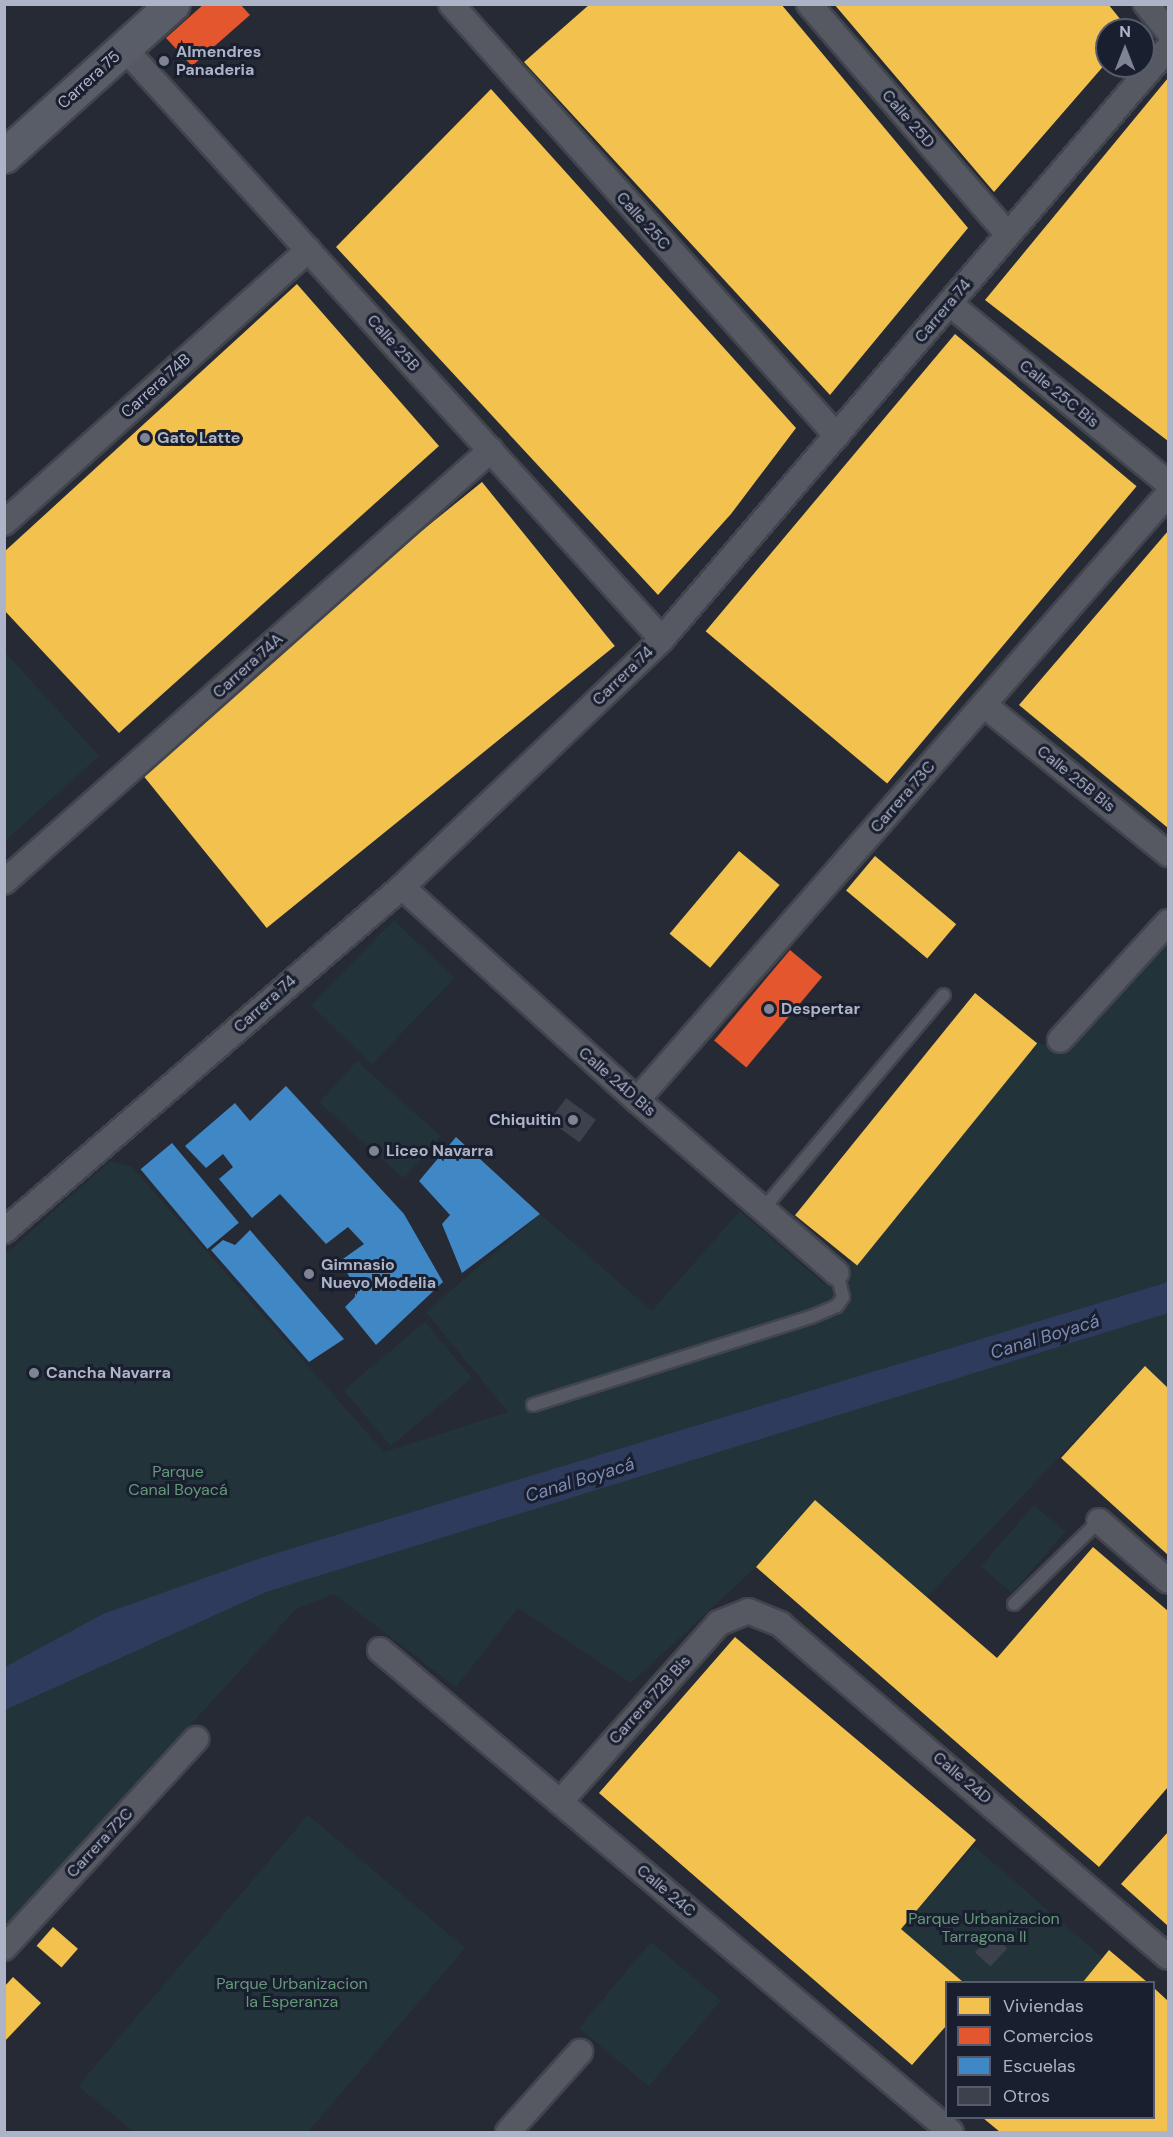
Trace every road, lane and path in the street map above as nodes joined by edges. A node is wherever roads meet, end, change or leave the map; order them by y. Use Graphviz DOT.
graph roads {
  1 [pos="173,4"];
  2 [pos="451,4"];
  3 [pos="808,4"];
  4 [pos="1146,4"];
  5 [pos="1168,31"];
  6 [pos="124,48"];
  7 [pos="1168,48"];
  8 [pos="4,156"];
  9 [pos="1007,233"];
  10 [pos="308,250"];
  11 [pos="950,304"];
  12 [pos="837,435"];
  13 [pos="491,450"];
  14 [pos="1168,483"];
  15 [pos="1168,494"];
  16 [pos="4,523"];
  17 [pos="662,639"];
  18 [pos="984,705"];
  19 [pos="1168,854"];
  20 [pos="4,882"];
  21 [pos="402,887"];
  22 [pos="1168,922"];
  23 [pos="944,995"];
  24 [pos="1060,1040"];
  25 [pos="637,1100"];
  26 [pos="763,1209"];
  27 [pos="4,1231"];
  28 [pos="837,1273"];
  29 [pos="533,1405"];
  30 [pos="1099,1521"];
  31 [pos="1168,1581"];
  32 [pos="1014,1604"];
  33 [pos="748,1611"];
  34 [pos="380,1650"];
  35 [pos="196,1739"];
  36 [pos="560,1802"];
  37 [pos="4,1948"];
  38 [pos="1168,1957"];
  39 [pos="580,2052"];
  40 [pos="513,2131"];
  41 [pos="951,2133"];
  1 -- 6 [label="street, Carrera 75"];
  2 -- 12 [label="street, Calle 25C"];
  3 -- 9 [label="street, Calle 25D"];
  4 -- 5 [label="street"];
  6 -- 8 [label="street, Carrera 75"];
  6 -- 10 [label="street, Calle 25B"];
  7 -- 9 [label="street, Carrera 74"];
  9 -- 11 [label="street, Carrera 74"];
  10 -- 13 [label="street, Calle 25B"];
  10 -- 16 [label="street, Carrera 74B"];
  11 -- 12 [label="street, Carrera 74"];
  11 -- 14 [label="street, Calle 25C Bis"];
  12 -- 17 [label="street, Carrera 74"];
  13 -- 17 [label="street, Calle 25B"];
  13 -- 20 [label="street, Carrera 74A"];
  15 -- 18 [label="street, Carrera 73C"];
  17 -- 21 [label="street, Carrera 74"];
  18 -- 19 [label="street, Calle 25B Bis"];
  18 -- 25 [label="street, Carrera 73C"];
  21 -- 25 [label="street, Calle 24D Bis"];
  21 -- 27 [label="street, Carrera 74"];
  22 -- 24 [label="street"];
  23 -- 26 [label="lane"];
  25 -- 26 [label="street, Calle 24D Bis"];
  26 -- 28 [label="street, Calle 24D Bis"];
  28 -- 29 [label="lane"];
  30 -- 31 [label="street"];
  30 -- 32 [label="lane"];
  33 -- 36 [label="street, Carrera 72B Bis"];
  33 -- 38 [label="street, Calle 24D"];
  34 -- 36 [label="street, Calle 24C"];
  35 -- 37 [label="street, Carrera 72C"];
  36 -- 41 [label="street, Calle 24C"];
  39 -- 40 [label="street"];
}
